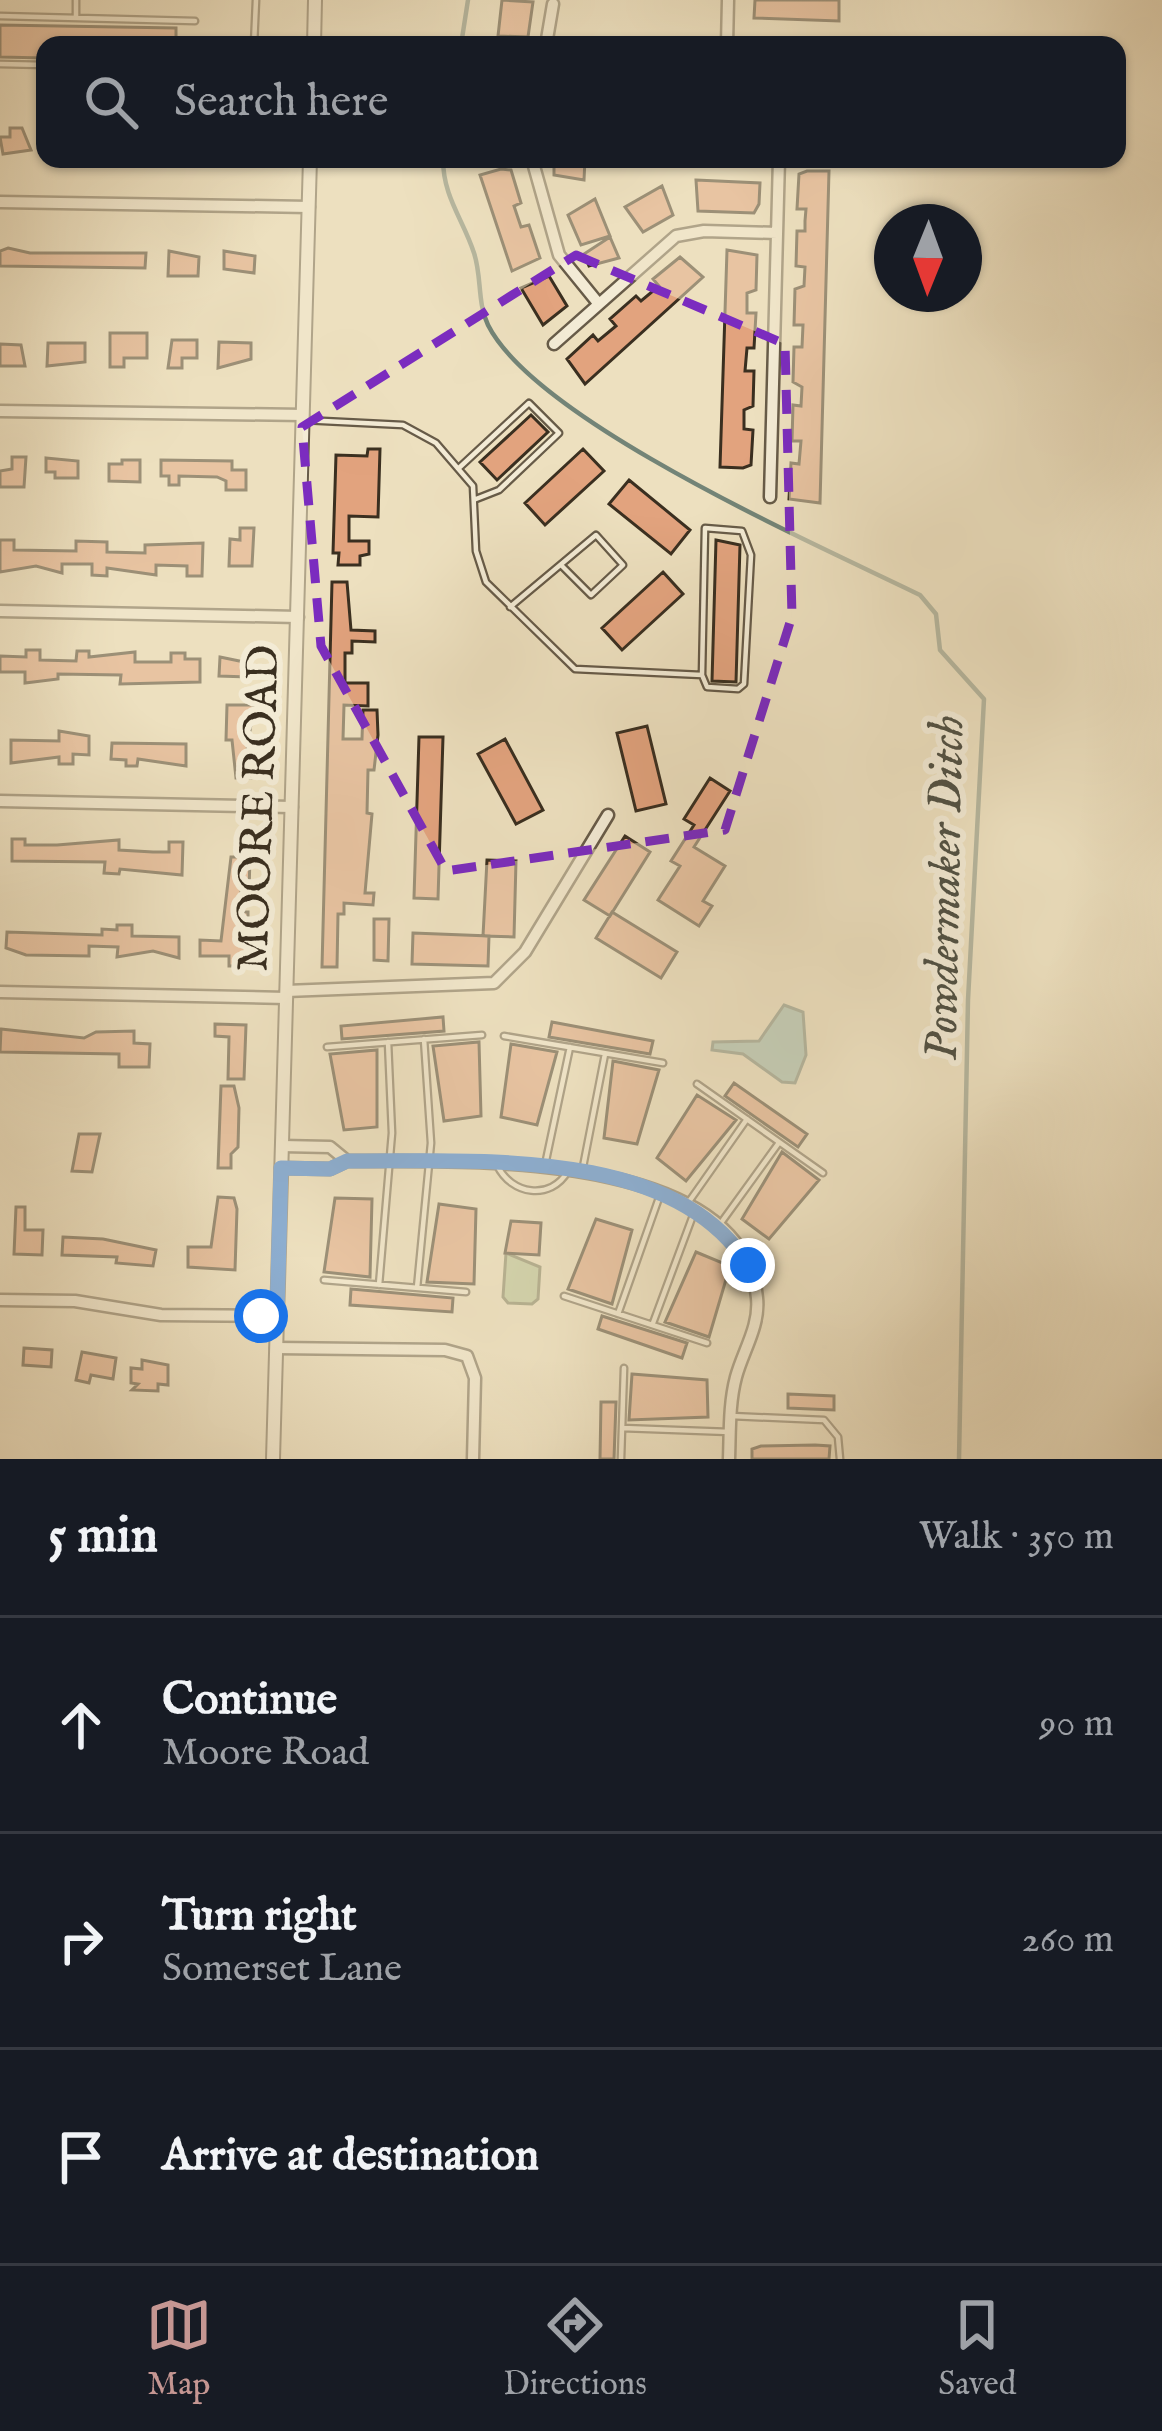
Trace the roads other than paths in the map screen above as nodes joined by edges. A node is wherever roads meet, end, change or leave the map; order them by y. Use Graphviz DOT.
graph roads {
  1 [pos="76,0"];
  2 [pos="256,0"];
  3 [pos="315,0"];
  4 [pos="728,0"];
  5 [pos="553,4"];
  6 [pos="0,16"];
  7 [pos="76,17"];
  8 [pos="195,21"];
  9 [pos="254,36"];
  10 [pos="314,36"];
  11 [pos="548,36"];
  12 [pos="727,36"];
  13 [pos="0,64"];
  14 [pos="36,65"];
  15 [pos="310,168"];
  16 [pos="535,168"];
  17 [pos="778,168"];
  18 [pos="0,202"];
  19 [pos="309,207"];
  20 [pos="777,233"];
  21 [pos="598,303"];
  22 [pos="554,344"];
  23 [pos="0,411"];
  24 [pos="303,418"];
  25 [pos="460,467"];
  26 [pos="770,497"];
  27 [pos="476,499"];
  28 [pos="562,566"];
  29 [pos="510,607"];
  30 [pos="0,611"];
  31 [pos="298,617"];
  32 [pos="702,675"];
  33 [pos="0,800"];
  34 [pos="292,807"];
  35 [pos="608,815"];
  36 [pos="0,992"];
  37 [pos="286,995"];
  38 [pos="482,1035"];
  39 [pos="504,1036"];
  40 [pos="424,1040"];
  41 [pos="388,1042"];
  42 [pos="327,1047"];
  43 [pos="570,1047"];
  44 [pos="605,1053"];
  45 [pos="663,1063"];
  46 [pos="697,1084"];
  47 [pos="747,1119"];
  48 [pos="779,1142"];
  49 [pos="282,1146"];
  50 [pos="347,1161"];
  51 [pos="389,1161"];
  52 [pos="426,1162"];
  53 [pos="497,1165"];
  54 [pos="281,1168"];
  55 [pos="545,1168"];
  56 [pos="568,1170"];
  57 [pos="582,1172"];
  58 [pos="823,1173"];
  59 [pos="661,1191"];
  60 [pos="691,1207"];
  61 [pos="718,1227"];
  62 [pos="324,1280"];
  63 [pos="380,1285"];
  64 [pos="417,1288"];
  65 [pos="466,1292"];
  66 [pos="564,1296"];
  67 [pos="0,1300"];
  68 [pos="618,1314"];
  69 [pos="277,1316"];
  70 [pos="652,1325"];
  71 [pos="707,1343"];
  72 [pos="276,1348"];
  73 [pos="624,1368"];
  74 [pos="731,1416"];
  75 [pos="622,1428"];
  76 [pos="730,1432"];
  77 [pos="273,1459"];
  78 [pos="473,1459"];
  79 [pos="622,1459"];
  80 [pos="729,1459"];
  81 [pos="840,1459"];
  1 -- 7 [label="lane"];
  2 -- 9 [label="lane"];
  3 -- 10 [label="street"];
  4 -- 12 [label="street"];
  5 -- 11 [label="street"];
  6 -- 7 [label="lane"];
  7 -- 8 [label="lane"];
  13 -- 14 [label="lane"];
  15 -- 19 [label="street, MOORE ROAD"];
  16 -- 21 [label="street"];
  17 -- 20 [label="street"];
  18 -- 19 [label="street"];
  19 -- 24 [label="street, MOORE ROAD"];
  20 -- 21 [label="street"];
  20 -- 26 [label="street"];
  21 -- 22 [label="street"];
  23 -- 24 [label="street"];
  24 -- 25 [label="lane"];
  24 -- 31 [label="street, MOORE ROAD"];
  25 -- 27 [label="lane"];
  25 -- 27 [label="lane"];
  27 -- 29 [label="lane"];
  28 -- 28 [label="lane"];
  28 -- 29 [label="lane"];
  29 -- 32 [label="lane"];
  30 -- 31 [label="street"];
  31 -- 34 [label="street, MOORE ROAD"];
  32 -- 32 [label="lane"];
  33 -- 34 [label="street"];
  34 -- 37 [label="street, MOORE ROAD"];
  35 -- 37 [label="street"];
  36 -- 37 [label="street"];
  37 -- 49 [label="street, MOORE ROAD"];
  38 -- 40 [label="lane"];
  39 -- 43 [label="lane"];
  40 -- 41 [label="lane"];
  40 -- 52 [label="lane"];
  41 -- 42 [label="lane"];
  41 -- 51 [label="lane"];
  43 -- 44 [label="lane"];
  43 -- 55 [label="lane"];
  44 -- 45 [label="lane"];
  44 -- 57 [label="lane"];
  46 -- 47 [label="lane"];
  47 -- 48 [label="lane"];
  47 -- 60 [label="lane"];
  48 -- 58 [label="lane"];
  48 -- 61 [label="lane"];
  49 -- 50 [label="street"];
  49 -- 54 [label="street, MOORE ROAD"];
  50 -- 51 [label="street"];
  50 -- 54 [label="street"];
  51 -- 52 [label="street"];
  51 -- 63 [label="lane"];
  52 -- 53 [label="street"];
  52 -- 64 [label="lane"];
  53 -- 55 [label="street"];
  53 -- 56 [label="lane"];
  54 -- 69 [label="street, MOORE ROAD"];
  55 -- 56 [label="street"];
  56 -- 57 [label="street"];
  57 -- 59 [label="street"];
  59 -- 60 [label="street"];
  59 -- 68 [label="lane"];
  60 -- 61 [label="street"];
  60 -- 70 [label="lane"];
  61 -- 74 [label="street"];
  62 -- 63 [label="lane"];
  63 -- 64 [label="lane"];
  64 -- 65 [label="lane"];
  66 -- 68 [label="lane"];
  67 -- 69 [label="street"];
  68 -- 70 [label="lane"];
  69 -- 72 [label="street, MOORE ROAD"];
  70 -- 71 [label="lane"];
  72 -- 77 [label="street, MOORE ROAD"];
  72 -- 78 [label="street"];
  73 -- 75 [label="lane"];
  74 -- 76 [label="street"];
  74 -- 81 [label="lane"];
  75 -- 76 [label="lane"];
  75 -- 79 [label="lane"];
  76 -- 80 [label="street"];
}
